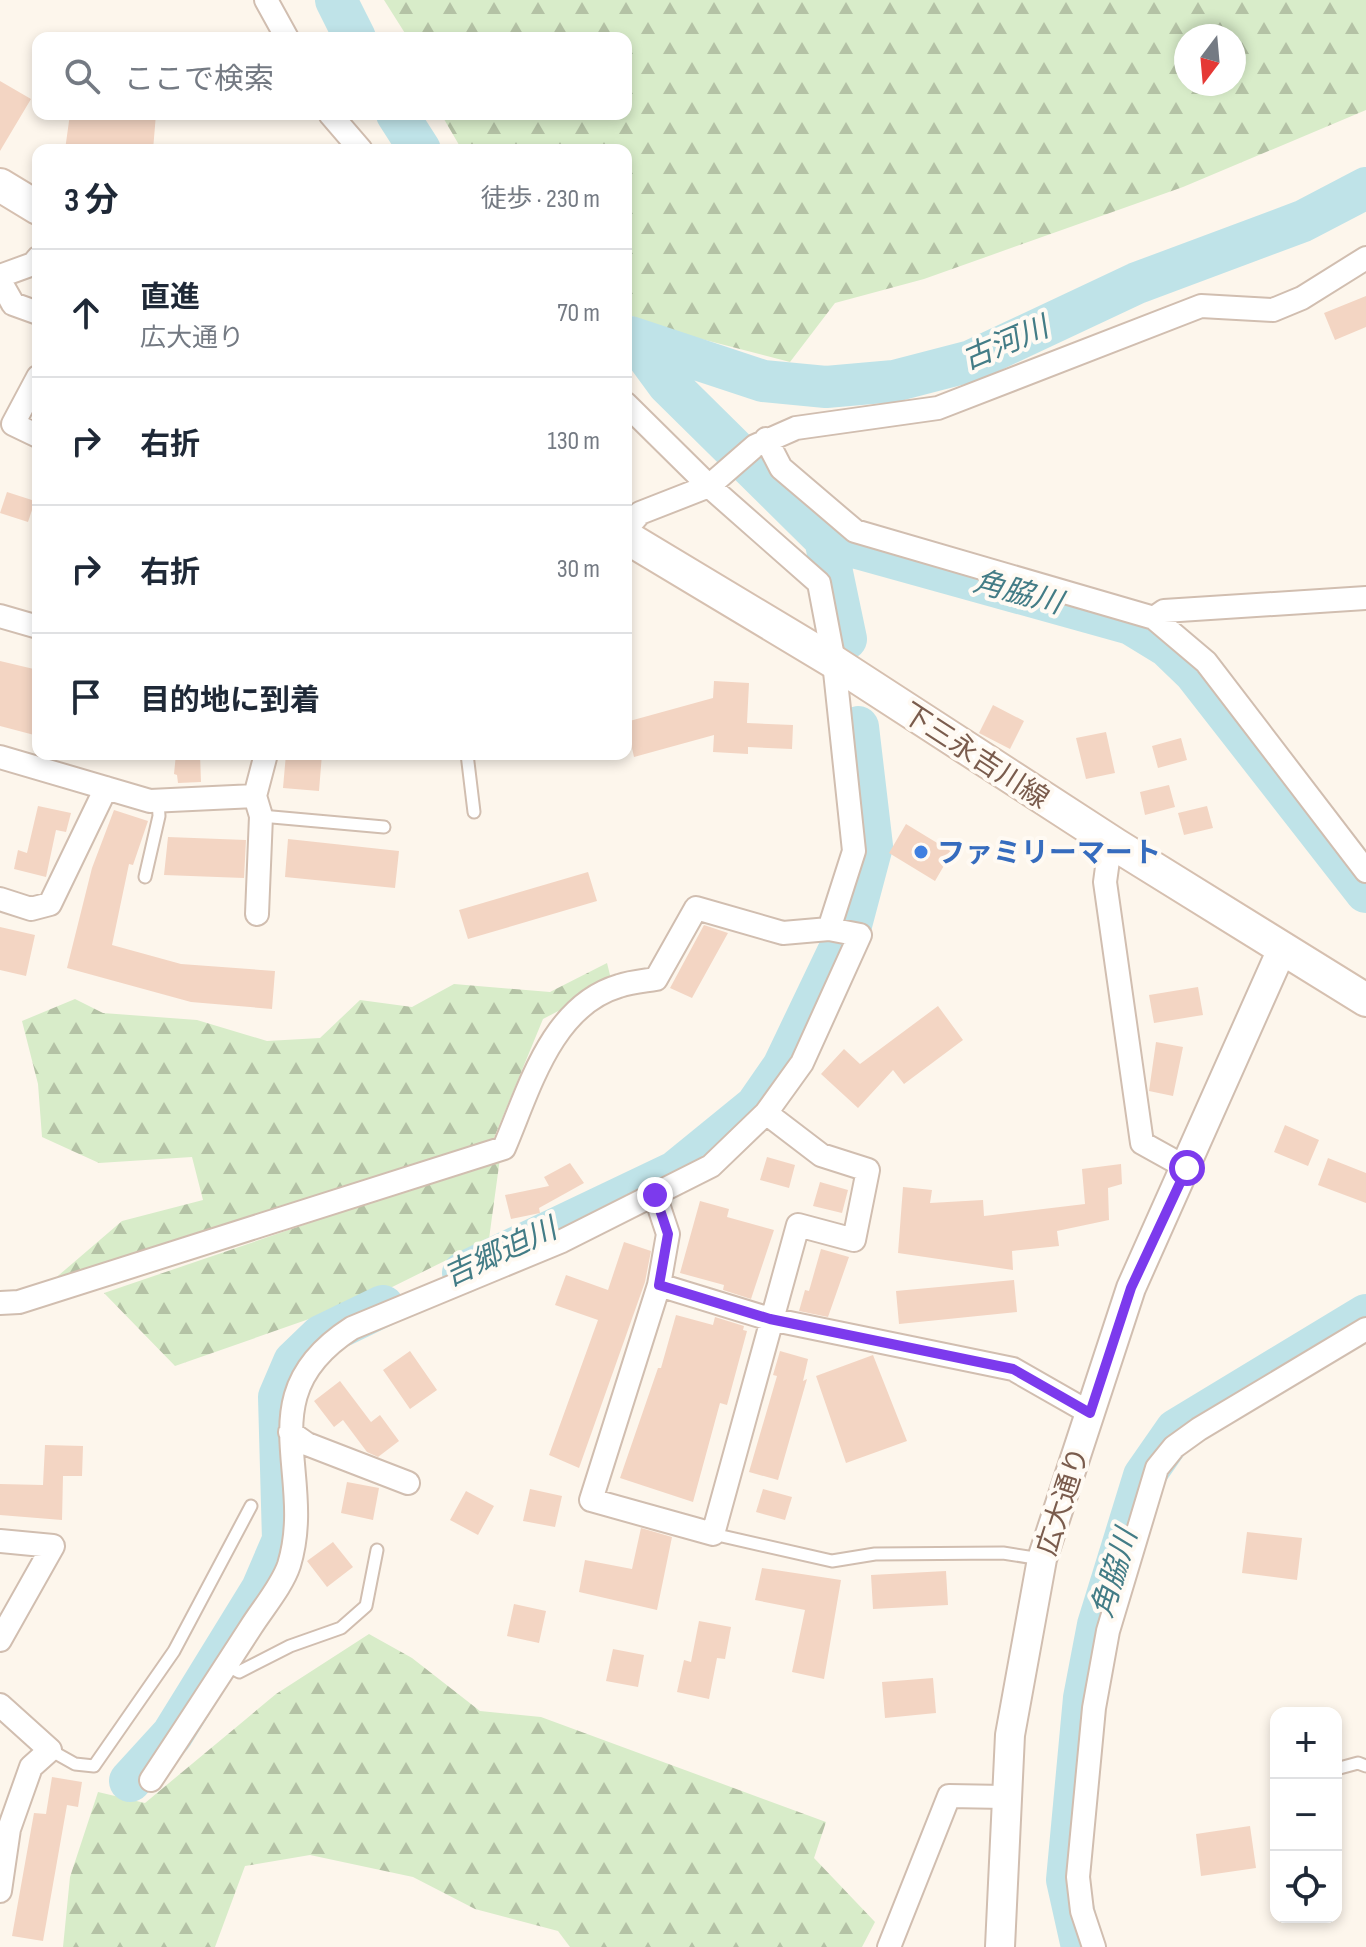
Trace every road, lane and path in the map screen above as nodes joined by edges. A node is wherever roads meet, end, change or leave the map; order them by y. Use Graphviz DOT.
graph roads {
  1 [pos="266,0"];
  2 [pos="284,32"];
  3 [pos="335,120"];
  4 [pos="356,144"];
  5 [pos="0,185"];
  6 [pos="32,204"];
  7 [pos="1366,258"];
  8 [pos="32,264"];
  9 [pos="0,279"];
  10 [pos="32,311"];
  11 [pos="32,388"];
  12 [pos="632,410"];
  13 [pos="32,433"];
  14 [pos="761,443"];
  15 [pos="712,483"];
  16 [pos="632,522"];
  17 [pos="632,541"];
  18 [pos="1366,598"];
  19 [pos="0,616"];
  20 [pos="1154,618"];
  21 [pos="32,625"];
  22 [pos="834,662"];
  23 [pos="0,757"];
  24 [pos="265,760"];
  25 [pos="468,760"];
  26 [pos="106,788"];
  27 [pos="158,801"];
  28 [pos="258,806"];
  29 [pos="474,812"];
  30 [pos="384,827"];
  31 [pos="1116,845"];
  32 [pos="1366,871"];
  33 [pos="145,877"];
  34 [pos="0,899"];
  35 [pos="257,914"];
  36 [pos="839,930"];
  37 [pos="1283,947"];
  38 [pos="1366,1000"];
  39 [pos="766,1113"];
  40 [pos="1187,1168"];
  41 [pos="655,1195"];
  42 [pos="659,1285"];
  43 [pos="0,1303"];
  44 [pos="770,1319"];
  45 [pos="1366,1329"];
  46 [pos="1090,1413"];
  47 [pos="290,1432"];
  48 [pos="408,1483"];
  49 [pos="251,1506"];
  50 [pos="713,1534"];
  51 [pos="0,1541"];
  52 [pos="377,1550"];
  53 [pos="1042,1559"];
  54 [pos="0,1640"];
  55 [pos="226,1665"];
  56 [pos="0,1705"];
  57 [pos="50,1750"];
  58 [pos="1366,1766"];
  59 [pos="1342,1767"];
  60 [pos="151,1780"];
  61 [pos="1005,1797"];
  62 [pos="0,1891"];
  63 [pos="889,1947"];
  64 [pos="1000,1947"];
  65 [pos="1094,1947"];
  1 -- 2 [label="street"];
  3 -- 4 [label="street"];
  5 -- 6 [label="main road"];
  7 -- 14 [label="street"];
  8 -- 9 [label="street"];
  9 -- 10 [label="street"];
  11 -- 13 [label="street"];
  12 -- 15 [label="street"];
  14 -- 15 [label="street"];
  14 -- 20 [label="street"];
  15 -- 16 [label="street"];
  15 -- 22 [label="street"];
  17 -- 22 [label="main road, 下三永吉川線"];
  18 -- 20 [label="street"];
  19 -- 21 [label="street"];
  20 -- 32 [label="street"];
  22 -- 31 [label="main road, 下三永吉川線"];
  22 -- 36 [label="street"];
  23 -- 26 [label="street"];
  24 -- 28 [label="street"];
  25 -- 29 [label="lane"];
  26 -- 27 [label="street"];
  26 -- 34 [label="street"];
  27 -- 28 [label="street"];
  27 -- 33 [label="lane"];
  28 -- 30 [label="lane"];
  28 -- 35 [label="street"];
  31 -- 37 [label="main road, 下三永吉川線"];
  31 -- 40 [label="street"];
  36 -- 39 [label="street"];
  36 -- 43 [label="street"];
  37 -- 38 [label="main road, 下三永吉川線"];
  37 -- 40 [label="street, 広大通り"];
  39 -- 41 [label="street"];
  39 -- 44 [label="street"];
  40 -- 46 [label="street, 広大通り"];
  41 -- 42 [label="street"];
  41 -- 47 [label="street"];
  42 -- 44 [label="street"];
  42 -- 50 [label="street"];
  44 -- 46 [label="street"];
  44 -- 50 [label="street"];
  45 -- 65 [label="street"];
  46 -- 53 [label="street, 広大通り"];
  47 -- 48 [label="street"];
  47 -- 55 [label="street"];
  49 -- 57 [label="lane"];
  50 -- 53 [label="lane"];
  51 -- 54 [label="street"];
  52 -- 55 [label="lane"];
  53 -- 61 [label="street, 広大通り"];
  55 -- 60 [label="street"];
  56 -- 57 [label="street"];
  57 -- 62 [label="street"];
  58 -- 59 [label="lane"];
  61 -- 63 [label="street"];
  61 -- 64 [label="street, 広大通り"];
}
